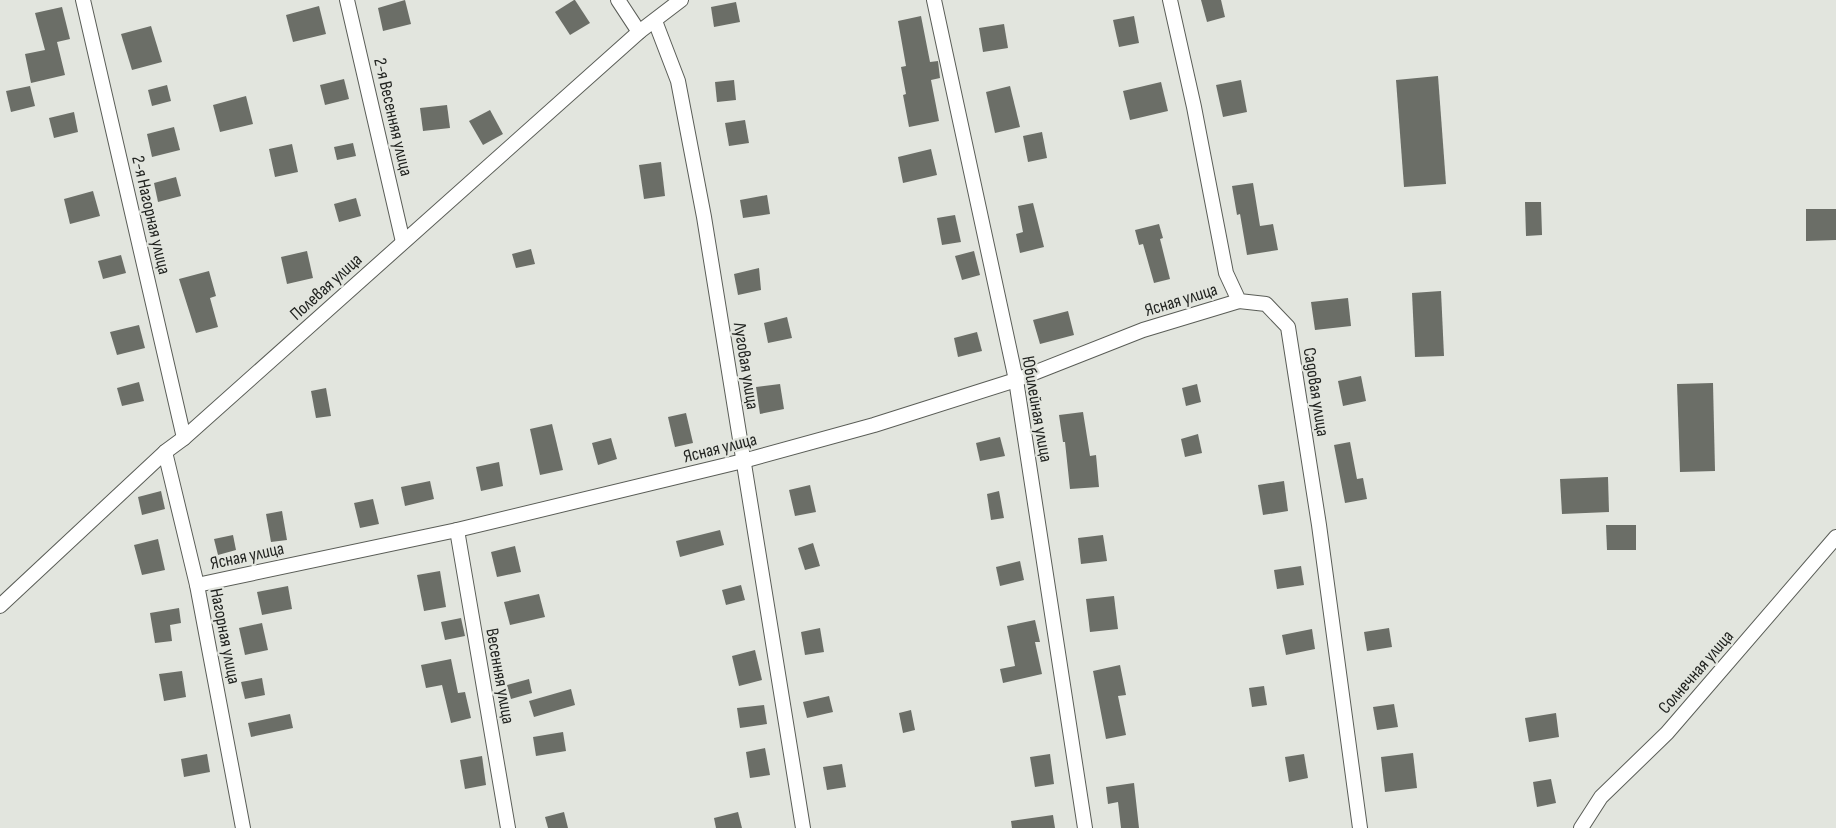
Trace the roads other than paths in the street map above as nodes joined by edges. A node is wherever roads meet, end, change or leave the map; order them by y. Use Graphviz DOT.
graph roads {
  1 [pos="83,0"];
  2 [pos="347,0"];
  3 [pos="618,0"];
  4 [pos="681,0"];
  5 [pos="934,0"];
  6 [pos="1170,0"];
  7 [pos="655,21"];
  8 [pos="639,32"];
  9 [pos="403,242"];
  10 [pos="1239,301"];
  11 [pos="1016,380"];
  12 [pos="184,438"];
  13 [pos="165,452"];
  14 [pos="743,461"];
  15 [pos="457,530"];
  16 [pos="1836,537"];
  17 [pos="197,585"];
  18 [pos="0,606"];
  19 [pos="243,828"];
  20 [pos="508,828"];
  21 [pos="802,828"];
  22 [pos="1085,828"];
  23 [pos="1360,828"];
  24 [pos="1581,828"];
  1 -- 12 [label="street, 2-я Нагорная улица"];
  2 -- 9 [label="street, 2-я Весенняя улица"];
  3 -- 8 [label="street"];
  4 -- 7 [label="street, Полевая улица"];
  5 -- 11 [label="street, Юбилейная улица"];
  6 -- 10 [label="street"];
  7 -- 8 [label="street, Полевая улица"];
  7 -- 14 [label="street, Луговая улица"];
  8 -- 9 [label="street, Полевая улица"];
  9 -- 12 [label="street, Полевая улица"];
  10 -- 11 [label="street, Ясная улица"];
  10 -- 23 [label="street, Садовая улица"];
  11 -- 14 [label="street, Ясная улица"];
  11 -- 22 [label="street, Юбилейная улица"];
  12 -- 13 [label="street, Полевая улица"];
  13 -- 17 [label="street, Нагорная улица"];
  13 -- 18 [label="street, Полевая улица"];
  14 -- 15 [label="street, Ясная улица"];
  14 -- 21 [label="street, Луговая улица"];
  15 -- 17 [label="street, Ясная улица"];
  15 -- 20 [label="street, Весенняя улица"];
  16 -- 24 [label="street, Солнечная улица"];
  17 -- 19 [label="street, Нагорная улица"];
}
